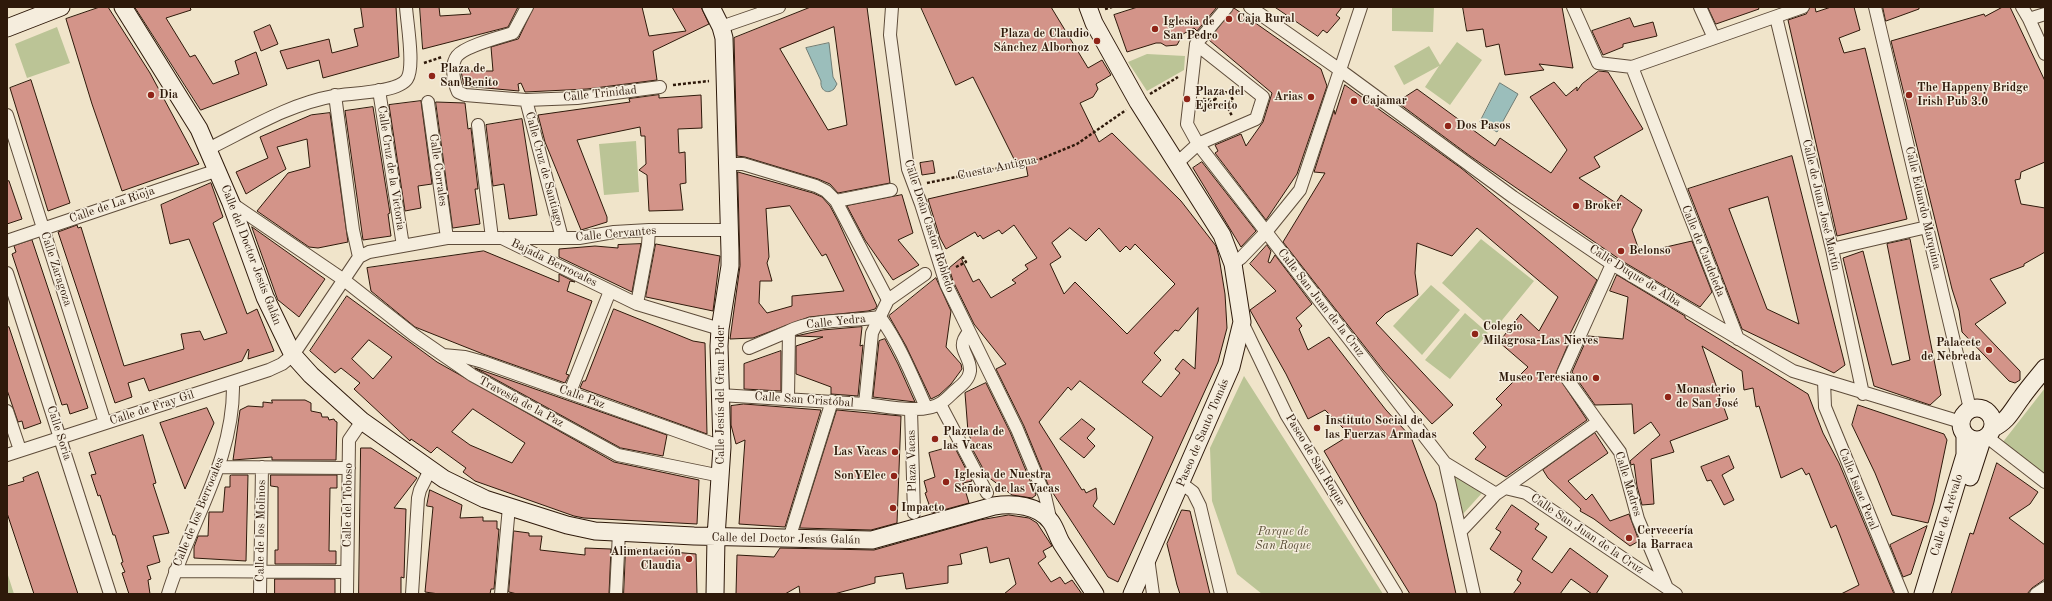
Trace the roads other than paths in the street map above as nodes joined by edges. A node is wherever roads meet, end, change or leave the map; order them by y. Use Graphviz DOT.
graph roads {
  1 [pos="61,7"];
  2 [pos="123,7"];
  3 [pos="406,7"];
  4 [pos="527,7"];
  5 [pos="711,7"];
  6 [pos="779,7"];
  7 [pos="892,7"];
  8 [pos="1088,7"];
  9 [pos="1227,7"];
  10 [pos="1250,7"];
  11 [pos="1573,7"];
  12 [pos="1700,7"];
  13 [pos="1803,7"];
  14 [pos="1875,7"];
  15 [pos="2022,7"];
  16 [pos="1356,10"];
  17 [pos="2045,14"];
  18 [pos="1776,17"];
  19 [pos="2029,19"];
  20 [pos="721,27"];
  21 [pos="7,28"];
  22 [pos="1714,38"];
  23 [pos="1196,44"];
  24 [pos="2045,54"];
  25 [pos="1632,68"];
  26 [pos="1340,70"];
  27 [pos="660,87"];
  28 [pos="379,90"];
  29 [pos="334,96"];
  30 [pos="526,100"];
  31 [pos="428,102"];
  32 [pos="7,115"];
  33 [pos="478,125"];
  34 [pos="1198,144"];
  35 [pos="208,149"];
  36 [pos="726,164"];
  37 [pos="218,170"];
  38 [pos="1180,170"];
  39 [pos="891,190"];
  40 [pos="836,201"];
  41 [pos="231,203"];
  42 [pos="1927,226"];
  43 [pos="43,229"];
  44 [pos="649,230"];
  45 [pos="729,230"];
  46 [pos="1266,232"];
  47 [pos="447,238"];
  48 [pos="497,238"];
  49 [pos="562,238"];
  50 [pos="7,241"];
  51 [pos="404,246"];
  52 [pos="1832,249"];
  53 [pos="359,257"];
  54 [pos="1233,264"];
  55 [pos="1612,264"];
  56 [pos="7,273"];
  57 [pos="925,274"];
  58 [pos="344,280"];
  59 [pos="610,291"];
  60 [pos="888,300"];
  61 [pos="637,304"];
  62 [pos="880,317"];
  63 [pos="1242,322"];
  64 [pos="720,328"];
  65 [pos="789,331"];
  66 [pos="969,332"];
  67 [pos="1738,339"];
  68 [pos="749,348"];
  69 [pos="293,355"];
  70 [pos="440,355"];
  71 [pos="2045,368"];
  72 [pos="1824,381"];
  73 [pos="233,382"];
  74 [pos="570,392"];
  75 [pos="1864,394"];
  76 [pos="720,395"];
  77 [pos="788,398"];
  78 [pos="2021,399"];
  79 [pos="832,401"];
  80 [pos="865,404"];
  81 [pos="940,404"];
  82 [pos="926,407"];
  83 [pos="911,410"];
  84 [pos="7,411"];
  85 [pos="1987,411"];
  86 [pos="362,421"];
  87 [pos="1598,422"];
  88 [pos="1965,422"];
  89 [pos="105,423"];
  90 [pos="1987,435"];
  91 [pos="60,437"];
  92 [pos="722,447"];
  93 [pos="20,450"];
  94 [pos="7,455"];
  95 [pos="1445,463"];
  96 [pos="220,467"];
  97 [pos="262,467"];
  98 [pos="349,468"];
  99 [pos="430,470"];
  100 [pos="721,476"];
  101 [pos="2045,482"];
  102 [pos="1181,483"];
  103 [pos="1501,491"];
  104 [pos="987,493"];
  105 [pos="509,507"];
  106 [pos="914,513"];
  107 [pos="1051,522"];
  108 [pos="1461,531"];
  109 [pos="619,532"];
  110 [pos="716,537"];
  111 [pos="789,539"];
  112 [pos="1148,558"];
  113 [pos="260,571"];
  114 [pos="175,572"];
  115 [pos="347,572"];
  116 [pos="2045,588"];
  117 [pos="1672,591"];
  118 [pos="110,594"];
  119 [pos="168,594"];
  120 [pos="260,594"];
  121 [pos="347,594"];
  122 [pos="412,594"];
  123 [pos="501,594"];
  124 [pos="616,594"];
  125 [pos="715,594"];
  126 [pos="1095,594"];
  127 [pos="1132,594"];
  128 [pos="1153,594"];
  129 [pos="1221,594"];
  130 [pos="1396,594"];
  131 [pos="1474,594"];
  132 [pos="1902,594"];
  133 [pos="1923,594"];
  134 [pos="1935,594"];
  135 [pos="2036,594"];
  1 -- 21 [label="street"];
  2 -- 35 [label="street, Calle del Doctor Jesús Galán"];
  3 -- 28 [label="street"];
  4 -- 30 [label="street, Calle Trinidad"];
  5 -- 20 [label="street, Calle Jesús del Gran Poder"];
  6 -- 20 [label="street"];
  7 -- 66 [label="street, Calle Deán Castor Robledo"];
  8 -- 38 [label="street"];
  9 -- 23 [label="street"];
  10 -- 26 [label="street, Calle Duque de Alba"];
  11 -- 25 [label="street"];
  12 -- 22 [label="street"];
  13 -- 18 [label="street"];
  14 -- 42 [label="street, Calle Eduardo Marquina"];
  15 -- 19 [label="street"];
  16 -- 26 [label="street"];
  17 -- 19 [label="street"];
  18 -- 22 [label="street"];
  18 -- 52 [label="street, Calle de Juan José Martín"];
  19 -- 24 [label="street"];
  20 -- 36 [label="street, Calle Jesús del Gran Poder"];
  22 -- 25 [label="street"];
  23 -- 34 [label="street"];
  23 -- 34 [label="street"];
  25 -- 67 [label="street, Calle de Candeleda"];
  26 -- 46 [label="street"];
  26 -- 55 [label="street, Calle Duque de Alba"];
  27 -- 30 [label="street, Calle Trinidad"];
  28 -- 29 [label="street"];
  28 -- 51 [label="street, Calle Cruz de la Victoria"];
  29 -- 35 [label="street"];
  29 -- 53 [label="street"];
  30 -- 49 [label="street, Calle Cruz de Santiago"];
  31 -- 47 [label="street, Calle Corrales"];
  32 -- 43 [label="street, Calle Zaragoza"];
  33 -- 48 [label="street"];
  34 -- 38 [label="street"];
  34 -- 46 [label="street, Calle San Juan de la Cruz"];
  35 -- 37 [label="street, Calle del Doctor Jesús Galán"];
  36 -- 40 [label="street"];
  36 -- 45 [label="street, Calle Jesús del Gran Poder"];
  37 -- 41 [label="street, Calle del Doctor Jesús Galán"];
  37 -- 43 [label="street, Calle de La Rioja"];
  38 -- 54 [label="street, Paseo de Santo Tomás"];
  39 -- 40 [label="street"];
  40 -- 60 [label="street"];
  41 -- 58 [label="street, Travesía de la Paz"];
  41 -- 69 [label="street, Calle del Doctor Jesús Galán"];
  42 -- 52 [label="street"];
  42 -- 88 [label="street, Calle Eduardo Marquina"];
  43 -- 50 [label="street, Calle de La Rioja"];
  43 -- 89 [label="street, Calle Zaragoza"];
  44 -- 45 [label="street, Calle Cervantes"];
  44 -- 49 [label="street, Calle Cervantes"];
  44 -- 61 [label="street"];
  45 -- 64 [label="street, Calle Jesús del Gran Poder"];
  46 -- 54 [label="street"];
  46 -- 95 [label="street, Calle San Juan de la Cruz"];
  47 -- 48 [label="street, Bajada Berrocales"];
  47 -- 51 [label="street, Bajada Berrocales"];
  48 -- 49 [label="street, Calle Cervantes"];
  48 -- 59 [label="street, Bajada Berrocales"];
  51 -- 53 [label="street, Bajada Berrocales"];
  52 -- 75 [label="street, Calle de Juan José Martín"];
  53 -- 58 [label="street"];
  54 -- 63 [label="street, Paseo de Santo Tomás"];
  55 -- 67 [label="street, Calle Duque de Alba"];
  55 -- 87 [label="street, Calle Madres"];
  56 -- 91 [label="street, Calle Soria"];
  57 -- 60 [label="street"];
  58 -- 69 [label="street"];
  58 -- 70 [label="street, Travesía de la Paz"];
  59 -- 61 [label="street, Bajada Berrocales"];
  59 -- 74 [label="street"];
  60 -- 62 [label="street"];
  61 -- 64 [label="street, Bajada Berrocales"];
  62 -- 65 [label="street, Calle Yedra"];
  62 -- 80 [label="street, Calle San Cristóbal"];
  62 -- 82 [label="street"];
  63 -- 102 [label="street, Paseo de Santo Tomás"];
  63 -- 130 [label="street, Paseo de San Roque"];
  64 -- 76 [label="street, Calle Jesús del Gran Poder"];
  65 -- 68 [label="street, Calle Yedra"];
  65 -- 77 [label="street"];
  66 -- 81 [label="street"];
  66 -- 107 [label="street, Calle Deán Castor Robledo"];
  67 -- 72 [label="street, Calle Duque de Alba"];
  69 -- 73 [label="street, Calle de Fray Gil"];
  69 -- 86 [label="street, Calle del Doctor Jesús Galán"];
  70 -- 74 [label="street, Calle Paz"];
  70 -- 100 [label="street, Travesía de la Paz"];
  71 -- 78 [label="street"];
  72 -- 75 [label="street, Calle Duque de Alba"];
  72 -- 132 [label="street, Calle Isaac Peral"];
  73 -- 89 [label="street, Calle de Fray Gil"];
  73 -- 96 [label="street, Calle de los Berrocales"];
  74 -- 92 [label="street, Calle Paz"];
  75 -- 88 [label="street, Calle Duque de Alba"];
  76 -- 77 [label="street, Calle San Cristóbal"];
  76 -- 92 [label="street, Calle Jesús del Gran Poder"];
  77 -- 79 [label="street, Calle San Cristóbal"];
  78 -- 85 [label="street"];
  78 -- 90 [label="street"];
  79 -- 80 [label="street, Calle San Cristóbal"];
  79 -- 111 [label="street"];
  80 -- 83 [label="street"];
  81 -- 82 [label="street"];
  81 -- 104 [label="street"];
  82 -- 83 [label="street"];
  83 -- 106 [label="street, Plaza Vacas"];
  84 -- 93 [label="street"];
  85 -- 88 [label="street"];
  85 -- 90 [label="street"];
  86 -- 98 [label="street, Calle del Toboso"];
  86 -- 99 [label="street, Calle del Doctor Jesús Galán"];
  87 -- 103 [label="street"];
  87 -- 117 [label="street, Calle Madres"];
  88 -- 90 [label="street"];
  88 -- 133 [label="street, Calle de Arévalo"];
  89 -- 91 [label="street, Calle de Fray Gil"];
  90 -- 101 [label="street"];
  90 -- 134 [label="street, Calle de Arévalo"];
  91 -- 93 [label="street, Calle de Fray Gil"];
  91 -- 118 [label="street, Calle Soria"];
  92 -- 100 [label="street, Calle Jesús del Gran Poder"];
  93 -- 94 [label="street, Calle de Fray Gil"];
  95 -- 103 [label="street, Calle San Juan de la Cruz"];
  95 -- 108 [label="street, Calle San Juan de la Cruz"];
  96 -- 97 [label="street"];
  96 -- 114 [label="street, Calle de los Berrocales"];
  97 -- 98 [label="street"];
  97 -- 113 [label="street, Calle de los Molinos"];
  98 -- 115 [label="street, Calle del Toboso"];
  99 -- 105 [label="street, Calle del Doctor Jesús Galán"];
  99 -- 122 [label="street"];
  100 -- 110 [label="street, Calle Jesús del Gran Poder"];
  102 -- 112 [label="street, Paseo de Santo Tomás"];
  102 -- 129 [label="street"];
  103 -- 108 [label="street"];
  103 -- 117 [label="street, Calle San Juan de la Cruz"];
  105 -- 109 [label="street, Calle del Doctor Jesús Galán"];
  105 -- 123 [label="street"];
  107 -- 111 [label="street, Calle del Doctor Jesús Galán"];
  107 -- 126 [label="street, Calle del Doctor Jesús Galán"];
  108 -- 131 [label="street, Calle San Juan de la Cruz"];
  109 -- 110 [label="street, Calle del Doctor Jesús Galán"];
  109 -- 124 [label="street"];
  110 -- 111 [label="street, Calle del Doctor Jesús Galán"];
  110 -- 125 [label="street, Calle Jesús del Gran Poder"];
  112 -- 127 [label="street, Paseo de Santo Tomás"];
  112 -- 128 [label="street"];
  113 -- 114 [label="street"];
  113 -- 115 [label="street"];
  113 -- 120 [label="street, Calle de los Molinos"];
  114 -- 119 [label="street, Calle de los Berrocales"];
  115 -- 121 [label="street, Calle del Toboso"];
  116 -- 135 [label="street"];
}
